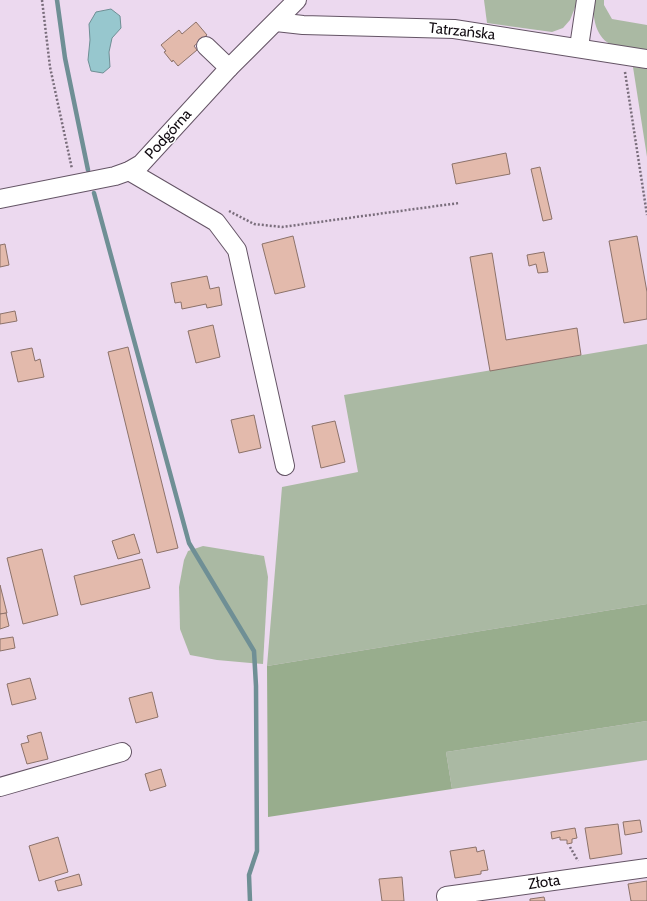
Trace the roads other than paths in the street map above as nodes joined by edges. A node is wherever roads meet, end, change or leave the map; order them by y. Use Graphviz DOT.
graph roads {
  1 [pos="297,0"];
  2 [pos="586,0"];
  3 [pos="276,22"];
  4 [pos="206,46"];
  5 [pos="579,47"];
  6 [pos="647,59"];
  7 [pos="229,68"];
  8 [pos="129,171"];
  9 [pos="0,199"];
  10 [pos="285,466"];
  11 [pos="122,752"];
  12 [pos="0,787"];
  13 [pos="647,868"];
  14 [pos="447,901"];
  1 -- 3 [label="street, Podgórna"];
  2 -- 5 [label="street"];
  3 -- 5 [label="street, Tatrzańska"];
  3 -- 7 [label="street, Podgórna"];
  4 -- 7 [label="street"];
  5 -- 6 [label="street, Tatrzańska"];
  7 -- 8 [label="street, Podgórna"];
  8 -- 9 [label="street, Podgórna"];
  8 -- 10 [label="street"];
  11 -- 12 [label="street"];
  13 -- 14 [label="street, Złota"];
}
